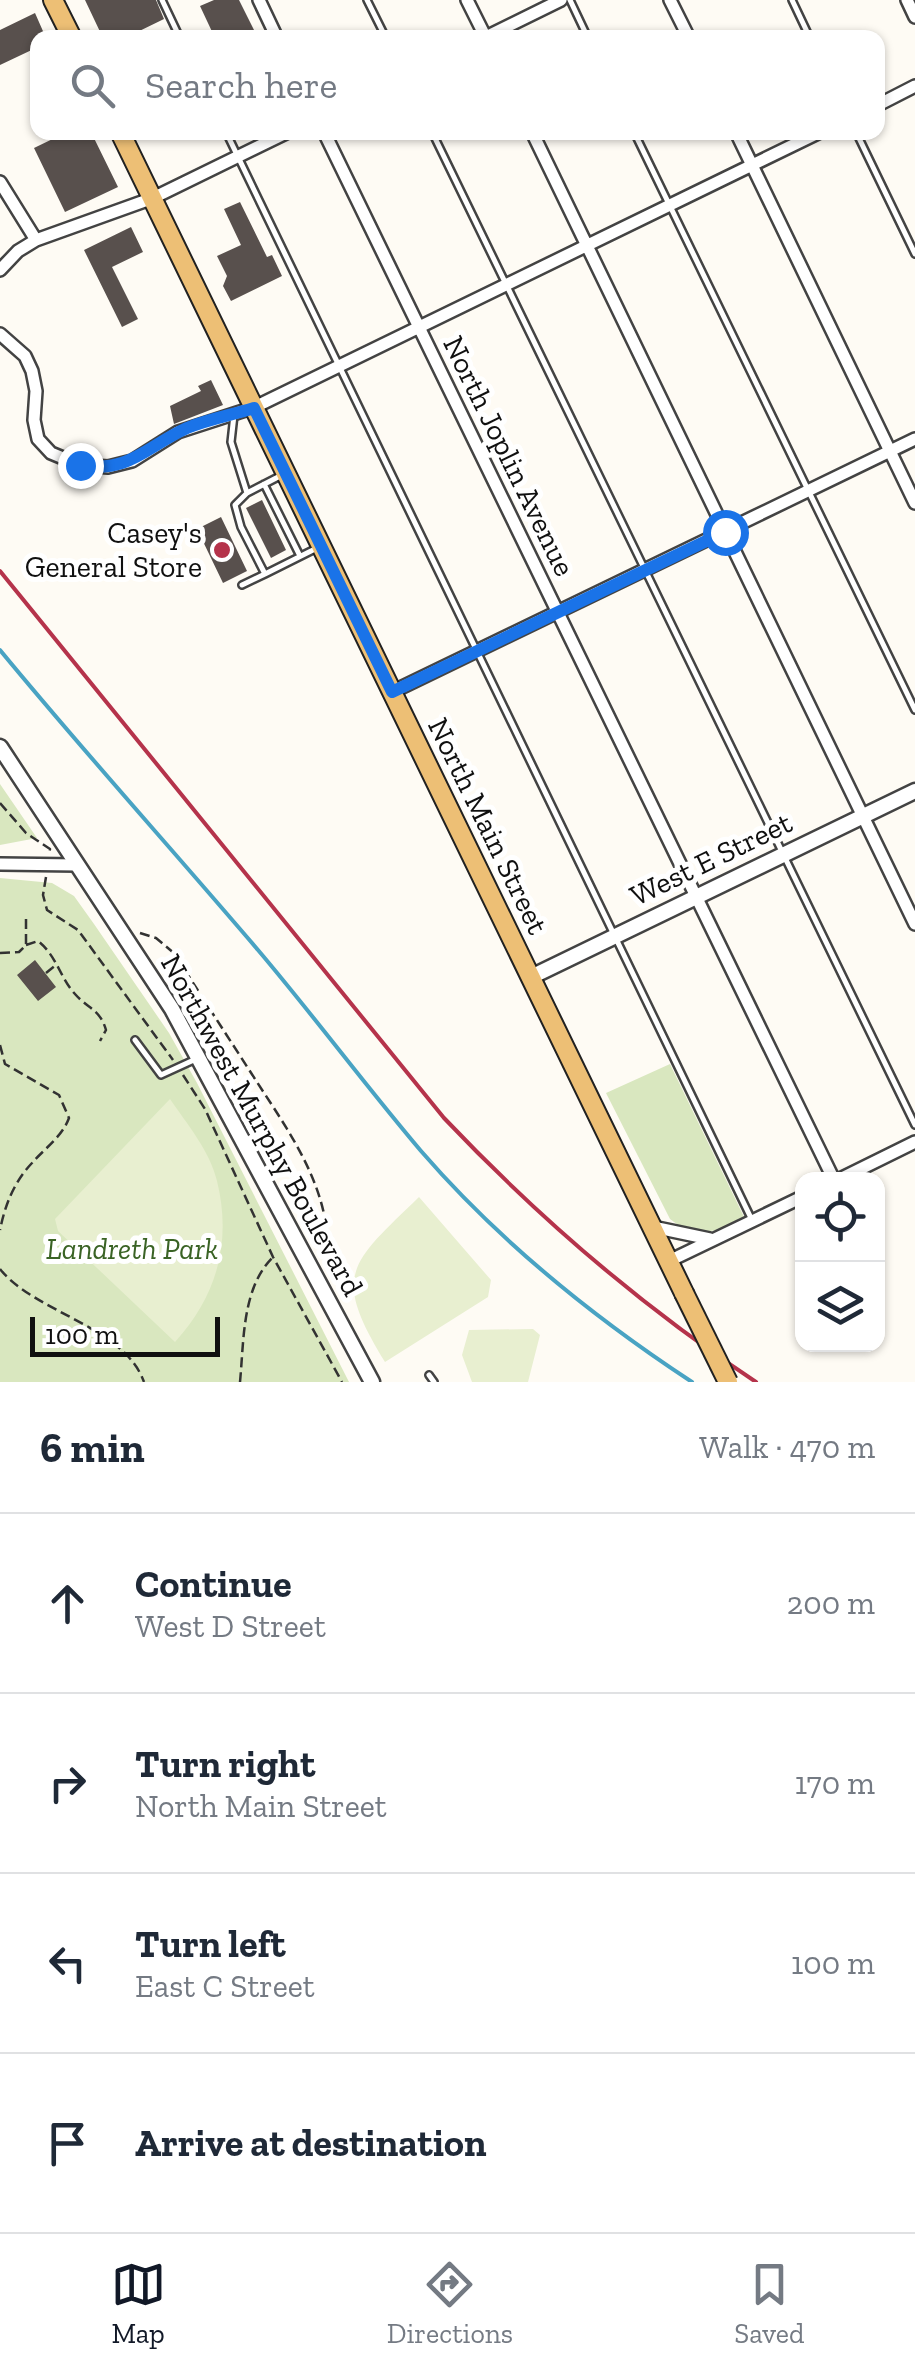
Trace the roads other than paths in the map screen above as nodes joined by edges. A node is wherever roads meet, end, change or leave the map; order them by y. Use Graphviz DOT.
graph roads {
  1 [pos="54,0"];
  2 [pos="162,0"];
  3 [pos="259,0"];
  4 [pos="367,0"];
  5 [pos="468,0"];
  6 [pos="561,0"];
  7 [pos="570,0"];
  8 [pos="670,0"];
  9 [pos="792,0"];
  10 [pos="907,0"];
  11 [pos="915,17"];
  12 [pos="68,30"];
  13 [pos="176,30"];
  14 [pos="274,30"];
  15 [pos="382,30"];
  16 [pos="482,30"];
  17 [pos="499,30"];
  18 [pos="584,30"];
  19 [pos="685,30"];
  20 [pos="806,30"];
  21 [pos="915,86"];
  22 [pos="885,101"];
  23 [pos="124,140"];
  24 [pos="230,140"];
  25 [pos="272,140"];
  26 [pos="328,140"];
  27 [pos="436,140"];
  28 [pos="536,140"];
  29 [pos="638,140"];
  30 [pos="740,140"];
  31 [pos="804,140"];
  32 [pos="860,140"];
  33 [pos="238,157"];
  34 [pos="752,165"];
  35 [pos="0,182"];
  36 [pos="153,198"];
  37 [pos="670,206"];
  38 [pos="36,240"];
  39 [pos="587,246"];
  40 [pos="915,254"];
  41 [pos="0,270"];
  42 [pos="506,285"];
  43 [pos="419,328"];
  44 [pos="0,334"];
  45 [pos="339,366"];
  46 [pos="254,408"];
  47 [pos="234,414"];
  48 [pos="915,438"];
  49 [pos="889,451"];
  50 [pos="286,473"];
  51 [pos="264,484"];
  52 [pos="809,491"];
  53 [pos="247,492"];
  54 [pos="915,504"];
  55 [pos="276,509"];
  56 [pos="268,513"];
  57 [pos="253,520"];
  58 [pos="283,522"];
  59 [pos="241,527"];
  60 [pos="274,527"];
  61 [pos="725,532"];
  62 [pos="260,534"];
  63 [pos="292,539"];
  64 [pos="248,540"];
  65 [pos="282,543"];
  66 [pos="322,545"];
  67 [pos="268,551"];
  68 [pos="300,556"];
  69 [pos="256,557"];
  70 [pos="645,571"];
  71 [pos="265,574"];
  72 [pos="242,585"];
  73 [pos="558,613"];
  74 [pos="477,651"];
  75 [pos="392,692"];
  76 [pos="915,710"];
  77 [pos="0,747"];
  78 [pos="915,791"];
  79 [pos="863,816"];
  80 [pos="784,855"];
  81 [pos="0,864"];
  82 [pos="77,865"];
  83 [pos="697,897"];
  84 [pos="915,924"];
  85 [pos="615,937"];
  86 [pos="531,978"];
  87 [pos="135,1040"];
  88 [pos="200,1058"];
  89 [pos="915,1125"];
  90 [pos="915,1142"];
  91 [pos="832,1172"];
  92 [pos="853,1172"];
  93 [pos="795,1200"];
  94 [pos="752,1221"];
  95 [pos="653,1227"];
  96 [pos="715,1240"];
  97 [pos="669,1261"];
  98 [pos="429,1375"];
  99 [pos="372,1382"];
  100 [pos="434,1382"];
  101 [pos="728,1382"];
  1 -- 12 [label="main road"];
  2 -- 13 [label="lane"];
  3 -- 14 [label="street"];
  4 -- 15 [label="lane"];
  5 -- 16 [label="street"];
  6 -- 17 [label="street"];
  7 -- 18 [label="lane"];
  8 -- 19 [label="street"];
  9 -- 20 [label="lane"];
  10 -- 11 [label="street"];
  21 -- 22 [label="street"];
  23 -- 36 [label="main road, North Main Street"];
  24 -- 33 [label="lane"];
  25 -- 33 [label="street"];
  26 -- 43 [label="street, North Joplin Avenue"];
  27 -- 42 [label="lane"];
  28 -- 39 [label="street"];
  29 -- 37 [label="lane"];
  30 -- 34 [label="street"];
  31 -- 34 [label="street"];
  32 -- 40 [label="lane"];
  33 -- 36 [label="street"];
  33 -- 45 [label="lane"];
  34 -- 37 [label="street"];
  34 -- 49 [label="street"];
  35 -- 38 [label="street"];
  36 -- 38 [label="street"];
  36 -- 46 [label="main road, North Main Street"];
  37 -- 39 [label="street"];
  37 -- 52 [label="lane"];
  38 -- 41 [label="street"];
  39 -- 42 [label="street"];
  39 -- 61 [label="street"];
  42 -- 43 [label="street"];
  42 -- 70 [label="lane"];
  43 -- 45 [label="street"];
  43 -- 73 [label="street, North Joplin Avenue"];
  44 -- 47 [label="street"];
  45 -- 46 [label="street"];
  45 -- 74 [label="lane"];
  46 -- 47 [label="street"];
  46 -- 50 [label="main road, North Main Street"];
  47 -- 53 [label="lane"];
  48 -- 49 [label="street"];
  49 -- 52 [label="street"];
  49 -- 54 [label="street"];
  50 -- 51 [label="lane"];
  50 -- 66 [label="main road, North Main Street"];
  51 -- 53 [label="lane"];
  51 -- 55 [label="lane"];
  52 -- 61 [label="street"];
  52 -- 76 [label="lane"];
  53 -- 59 [label="lane"];
  55 -- 56 [label="lane"];
  55 -- 58 [label="lane"];
  57 -- 59 [label="lane"];
  58 -- 60 [label="lane"];
  58 -- 63 [label="lane"];
  59 -- 64 [label="lane"];
  61 -- 70 [label="street"];
  61 -- 79 [label="street"];
  62 -- 64 [label="lane"];
  63 -- 65 [label="lane"];
  63 -- 68 [label="lane"];
  64 -- 69 [label="lane"];
  66 -- 68 [label="lane"];
  66 -- 75 [label="main road, North Main Street"];
  67 -- 69 [label="lane"];
  68 -- 71 [label="lane"];
  69 -- 71 [label="lane"];
  70 -- 73 [label="street"];
  70 -- 80 [label="lane"];
  71 -- 72 [label="lane"];
  73 -- 74 [label="street"];
  73 -- 83 [label="street, North Joplin Avenue"];
  74 -- 75 [label="street"];
  74 -- 85 [label="lane"];
  75 -- 86 [label="main road, North Main Street"];
  77 -- 82 [label="street, Northwest Murphy Boulevard"];
  78 -- 79 [label="street, West E Street"];
  79 -- 80 [label="street, West E Street"];
  79 -- 84 [label="street"];
  80 -- 83 [label="street, West E Street"];
  80 -- 89 [label="lane"];
  81 -- 82 [label="street"];
  82 -- 88 [label="street, Northwest Murphy Boulevard"];
  83 -- 85 [label="street, West E Street"];
  83 -- 91 [label="street, North Joplin Avenue"];
  85 -- 86 [label="street, West E Street"];
  85 -- 94 [label="lane"];
  86 -- 95 [label="main road, North Main Street"];
  87 -- 88 [label="lane"];
  88 -- 99 [label="street, Northwest Murphy Boulevard"];
  90 -- 92 [label="street"];
  93 -- 94 [label="street"];
  94 -- 96 [label="street"];
  95 -- 96 [label="street"];
  95 -- 97 [label="main road, North Main Street"];
  96 -- 97 [label="street"];
  97 -- 101 [label="main road, North Main Street, bridge"];
  98 -- 100 [label="lane"];
}
